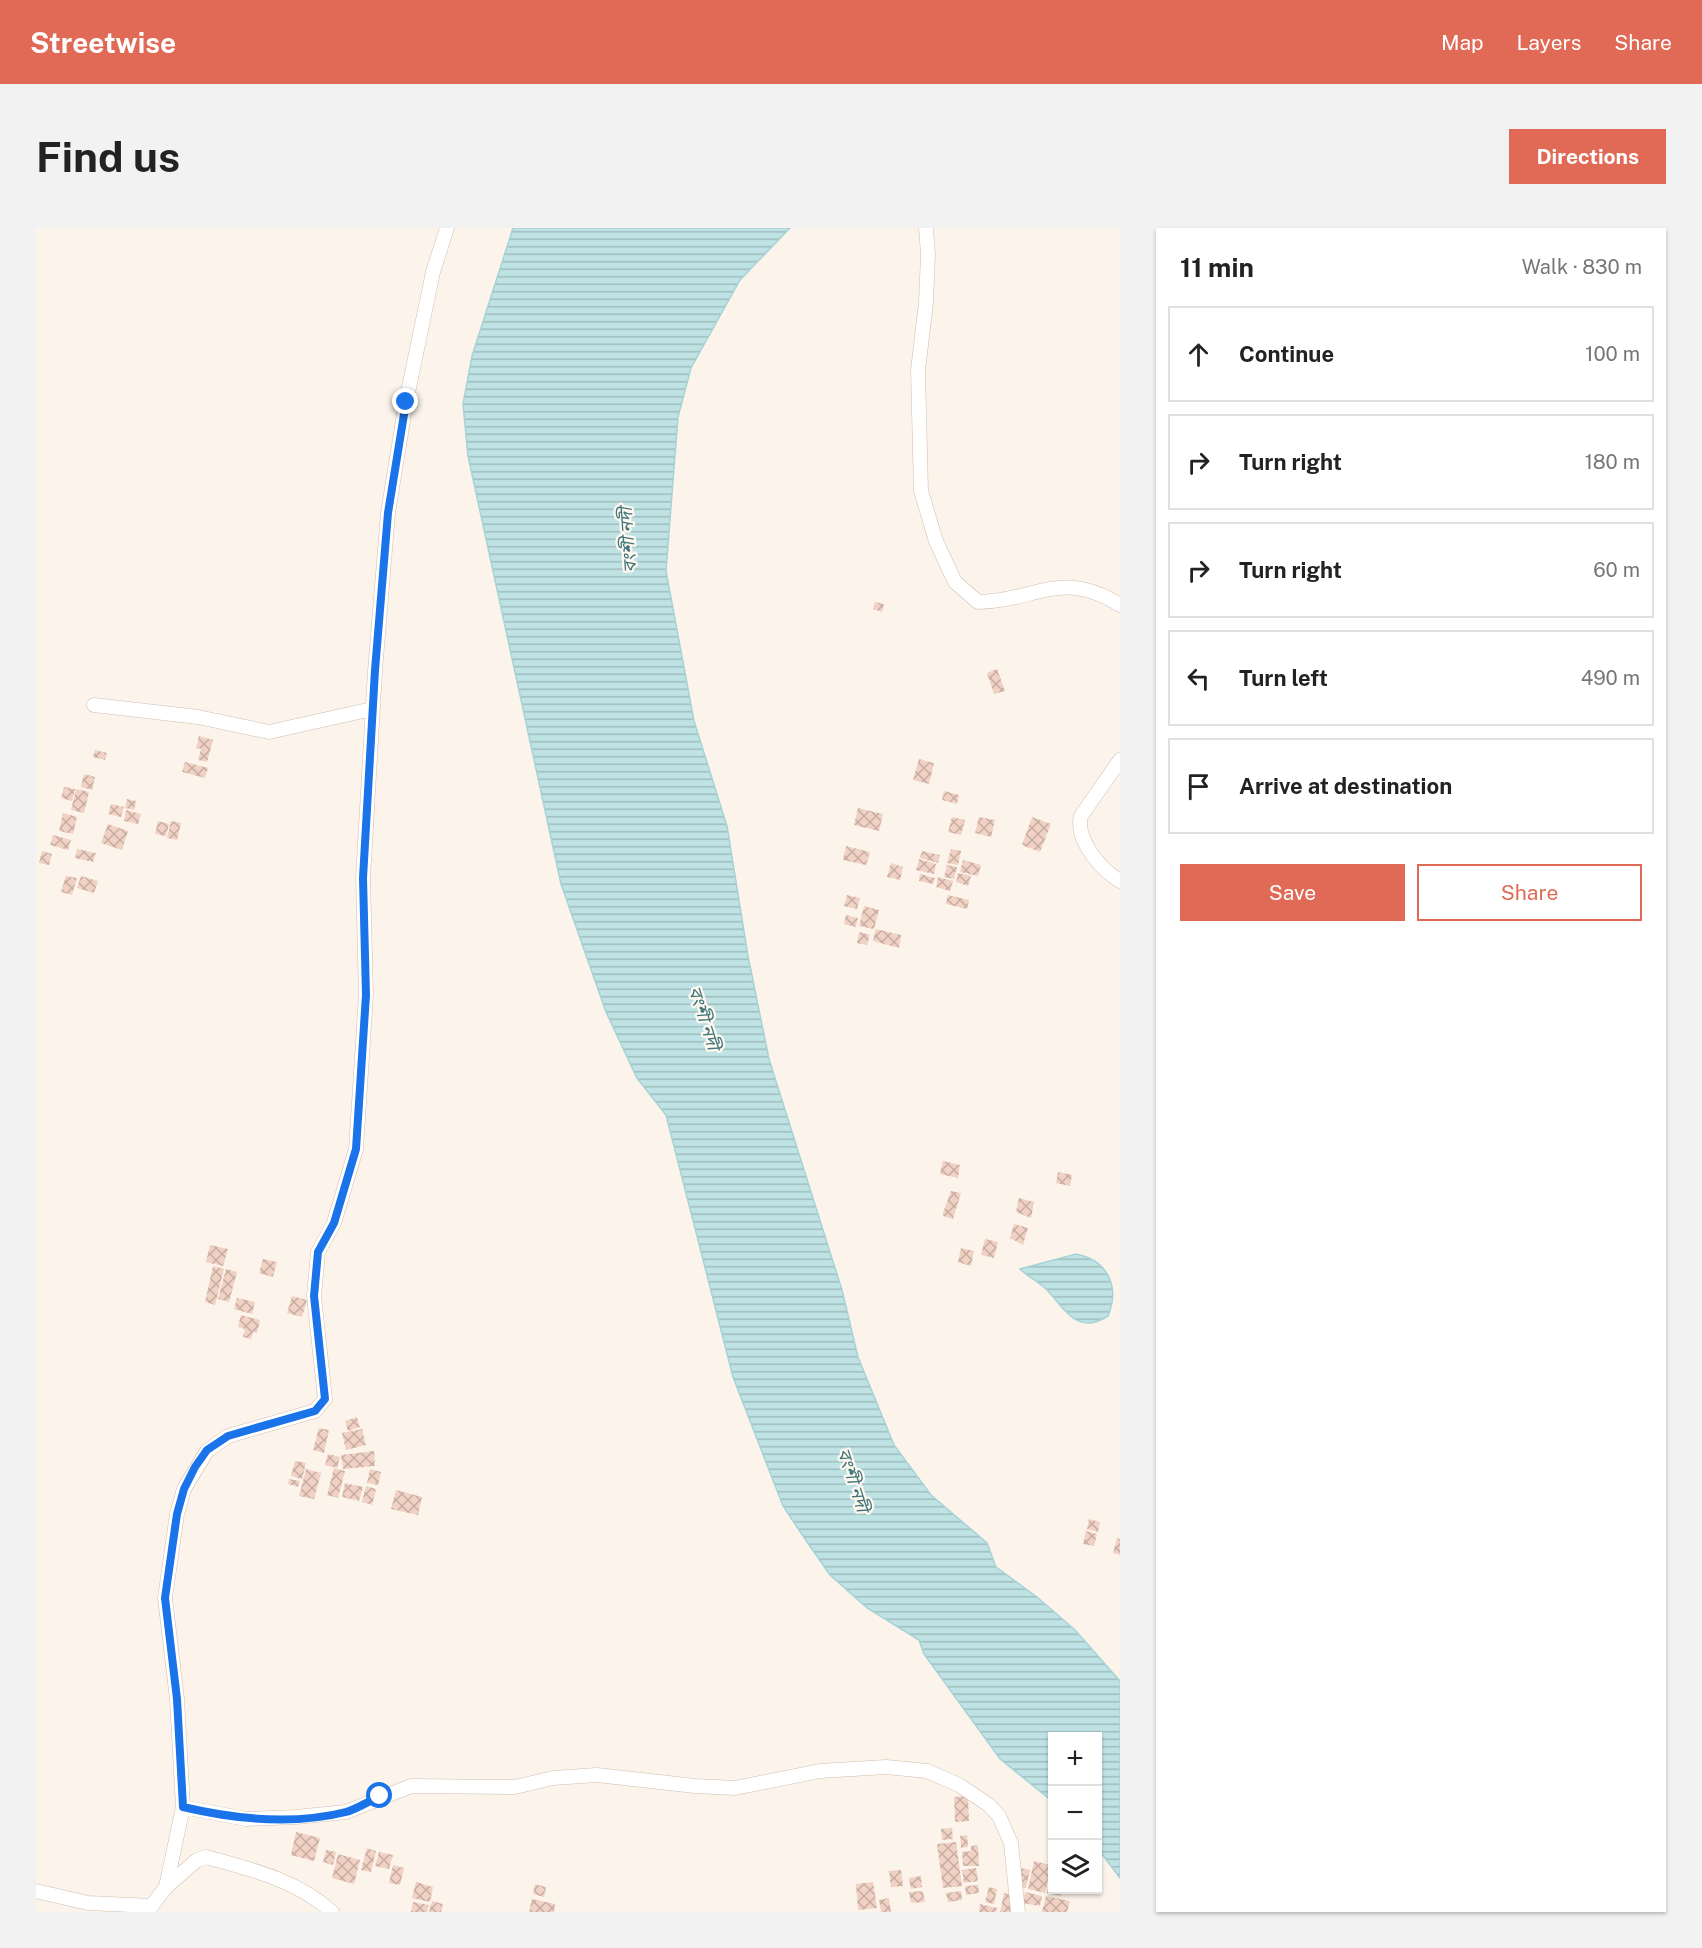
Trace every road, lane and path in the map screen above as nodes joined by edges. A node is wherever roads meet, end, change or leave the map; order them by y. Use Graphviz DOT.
graph roads {
  1 [pos="447,228"];
  2 [pos="926,228"];
  3 [pos="1120,605"];
  4 [pos="94,705"];
  5 [pos="372,709"];
  6 [pos="1120,760"];
  7 [pos="1120,881"];
  8 [pos="183,1807"];
  9 [pos="166,1887"];
  10 [pos="36,1891"];
  11 [pos="150,1909"];
  12 [pos="332,1912"];
  13 [pos="1018,1912"];
  1 -- 5 [label="street"];
  2 -- 3 [label="street"];
  4 -- 5 [label="street"];
  5 -- 8 [label="street"];
  6 -- 7 [label="street"];
  8 -- 9 [label="street"];
  8 -- 13 [label="street"];
  9 -- 11 [label="street"];
  9 -- 12 [label="street"];
  10 -- 11 [label="street"];
}
